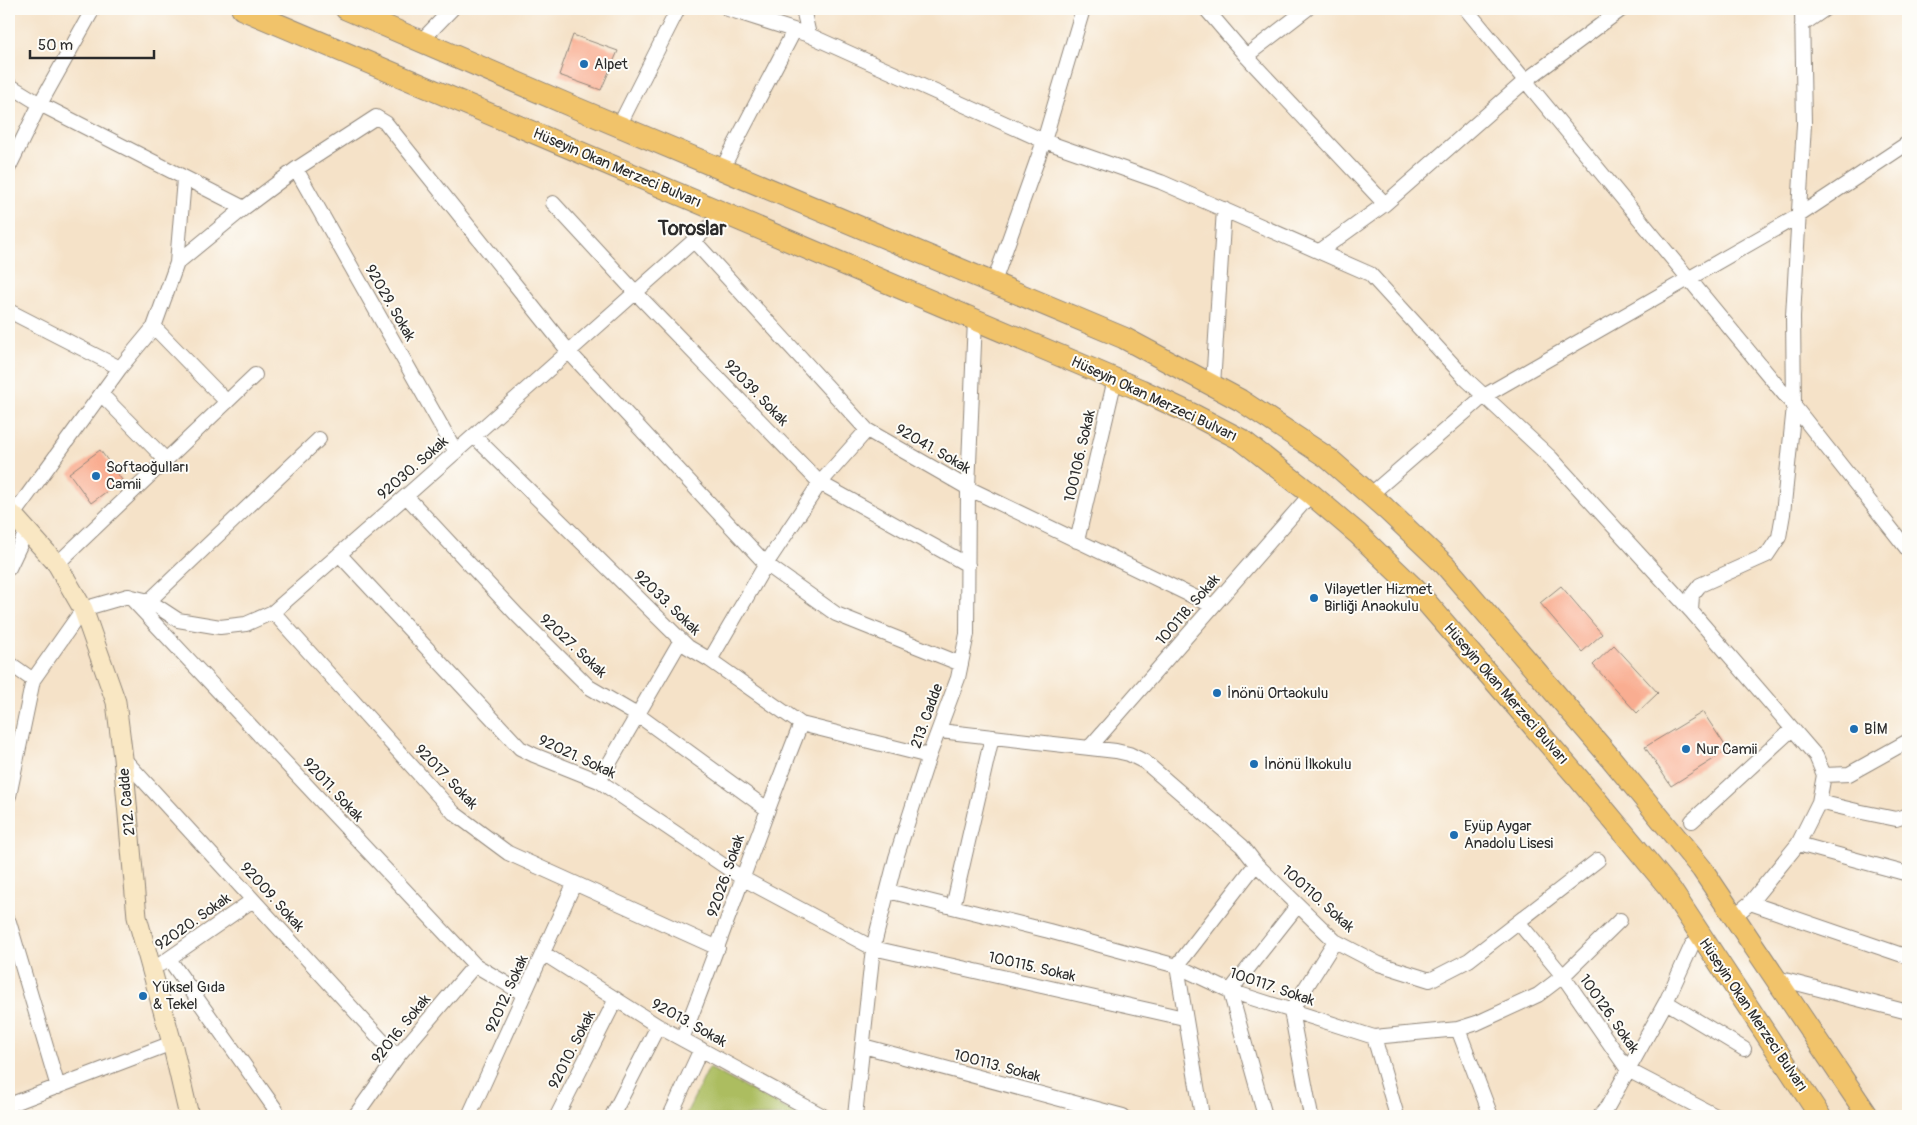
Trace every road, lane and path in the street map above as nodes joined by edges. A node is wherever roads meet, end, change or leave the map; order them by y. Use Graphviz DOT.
graph roads {
  1 [pos="93,9"];
  2 [pos="242,9"];
  3 [pos="346,9"];
  4 [pos="452,9"];
  5 [pos="678,9"];
  6 [pos="728,9"];
  7 [pos="803,9"];
  8 [pos="1083,9"];
  9 [pos="1206,9"];
  10 [pos="1307,9"];
  11 [pos="1466,9"];
  12 [pos="1622,9"];
  13 [pos="1802,9"];
  14 [pos="1825,9"];
  15 [pos="1802,25"];
  16 [pos="794,31"];
  17 [pos="809,35"];
  18 [pos="421,41"];
  19 [pos="1246,56"];
  20 [pos="1525,80"];
  21 [pos="9,85"];
  22 [pos="40,104"];
  23 [pos="619,126"];
  24 [pos="1044,142"];
  25 [pos="1908,143"];
  26 [pos="9,167"];
  27 [pos="296,169"];
  28 [pos="722,169"];
  29 [pos="184,179"];
  30 [pos="553,203"];
  31 [pos="1385,204"];
  32 [pos="244,208"];
  33 [pos="1224,209"];
  34 [pos="725,213"];
  35 [pos="1798,216"];
  36 [pos="694,241"];
  37 [pos="1320,251"];
  38 [pos="177,263"];
  39 [pos="1688,278"];
  40 [pos="994,282"];
  41 [pos="636,293"];
  42 [pos="9,311"];
  43 [pos="975,319"];
  44 [pos="154,327"];
  45 [pos="570,352"];
  46 [pos="120,368"];
  47 [pos="255,375"];
  48 [pos="1115,379"];
  49 [pos="1213,385"];
  50 [pos="101,394"];
  51 [pos="1484,396"];
  52 [pos="227,402"];
  53 [pos="1794,406"];
  54 [pos="868,430"];
  55 [pos="474,436"];
  56 [pos="319,439"];
  57 [pos="456,452"];
  58 [pos="166,460"];
  59 [pos="820,483"];
  60 [pos="968,488"];
  61 [pos="1311,494"];
  62 [pos="1370,495"];
  63 [pos="406,496"];
  64 [pos="11,514"];
  65 [pos="27,530"];
  66 [pos="1077,540"];
  67 [pos="1908,550"];
  68 [pos="339,554"];
  69 [pos="57,564"];
  70 [pos="766,564"];
  71 [pos="968,565"];
  72 [pos="9,568"];
  73 [pos="128,596"];
  74 [pos="149,601"];
  75 [pos="1213,606"];
  76 [pos="83,609"];
  77 [pos="1692,611"];
  78 [pos="273,612"];
  79 [pos="681,640"];
  80 [pos="710,660"];
  81 [pos="9,663"];
  82 [pos="961,664"];
  83 [pos="33,680"];
  84 [pos="637,715"];
  85 [pos="801,724"];
  86 [pos="1792,729"];
  87 [pos="940,730"];
  88 [pos="992,737"];
  89 [pos="1908,741"];
  90 [pos="1089,748"];
  91 [pos="930,756"];
  92 [pos="124,758"];
  93 [pos="1824,775"];
  94 [pos="599,781"];
  95 [pos="9,796"];
  96 [pos="1820,802"];
  97 [pos="767,809"];
  98 [pos="1908,815"];
  99 [pos="1692,821"];
  100 [pos="1798,844"];
  101 [pos="1598,860"];
  102 [pos="1256,864"];
  103 [pos="1908,874"];
  104 [pos="742,878"];
  105 [pos="574,884"];
  106 [pos="888,891"];
  107 [pos="253,900"];
  108 [pos="1298,905"];
  109 [pos="953,907"];
  110 [pos="1742,910"];
  111 [pos="1620,920"];
  112 [pos="9,922"];
  113 [pos="1519,923"];
  114 [pos="1335,941"];
  115 [pos="1692,945"];
  116 [pos="718,948"];
  117 [pos="873,948"];
  118 [pos="543,953"];
  119 [pos="1908,957"];
  120 [pos="168,958"];
  121 [pos="475,966"];
  122 [pos="1177,966"];
  123 [pos="151,971"];
  124 [pos="1563,976"];
  125 [pos="1774,977"];
  126 [pos="1230,991"];
  127 [pos="524,994"];
  128 [pos="616,999"];
  129 [pos="1666,1002"];
  130 [pos="1291,1011"];
  131 [pos="1908,1012"];
  132 [pos="1184,1018"];
  133 [pos="658,1026"];
  134 [pos="1458,1029"];
  135 [pos="1374,1037"];
  136 [pos="682,1039"];
  137 [pos="172,1043"];
  138 [pos="863,1046"];
  139 [pos="701,1049"];
  140 [pos="1744,1049"];
  141 [pos="397,1057"];
  142 [pos="1628,1070"];
  143 [pos="58,1087"];
  144 [pos="9,1105"];
  145 [pos="189,1116"];
  146 [pos="272,1116"];
  147 [pos="355,1116"];
  148 [pos="469,1116"];
  149 [pos="557,1116"];
  150 [pos="612,1116"];
  151 [pos="670,1116"];
  152 [pos="823,1116"];
  153 [pos="855,1116"];
  154 [pos="1123,1116"];
  155 [pos="1202,1116"];
  156 [pos="1265,1116"];
  157 [pos="1311,1116"];
  158 [pos="1397,1116"];
  159 [pos="1491,1116"];
  160 [pos="1600,1116"];
  161 [pos="1716,1116"];
  162 [pos="1820,1116"];
  163 [pos="1868,1116"];
  1 -- 22 [label="street"];
  2 -- 34 [label="main road, Hüseyin Okan Merzeci Bulvarı"];
  3 -- 18 [label="main road"];
  4 -- 18 [label="street"];
  5 -- 23 [label="street"];
  6 -- 16 [label="street"];
  7 -- 17 [label="street"];
  8 -- 24 [label="street"];
  9 -- 19 [label="street"];
  10 -- 19 [label="street"];
  11 -- 20 [label="street"];
  12 -- 20 [label="street"];
  13 -- 15 [label="street"];
  14 -- 15 [label="street"];
  15 -- 35 [label="street"];
  16 -- 17 [label="street"];
  16 -- 28 [label="street"];
  17 -- 24 [label="street"];
  18 -- 23 [label="main road"];
  19 -- 31 [label="street"];
  20 -- 31 [label="street"];
  20 -- 39 [label="street"];
  21 -- 22 [label="street"];
  22 -- 26 [label="street"];
  22 -- 29 [label="street"];
  23 -- 28 [label="main road"];
  24 -- 33 [label="street"];
  24 -- 40 [label="street"];
  25 -- 35 [label="street"];
  27 -- 32 [label="street"];
  27 -- 45 [label="street"];
  27 -- 57 [label="street, 92029. Sokak"];
  28 -- 40 [label="main road"];
  29 -- 32 [label="street"];
  29 -- 38 [label="street"];
  30 -- 41 [label="street, 92039. Sokak"];
  31 -- 37 [label="street"];
  32 -- 38 [label="street"];
  33 -- 37 [label="street"];
  33 -- 49 [label="street"];
  34 -- 36 [label="street, 92030. Sokak"];
  34 -- 43 [label="main road, Hüseyin Okan Merzeci Bulvarı"];
  35 -- 39 [label="street"];
  35 -- 53 [label="street"];
  36 -- 41 [label="street, 92030. Sokak"];
  36 -- 54 [label="street, 92041. Sokak"];
  37 -- 51 [label="street"];
  38 -- 44 [label="street"];
  39 -- 51 [label="street"];
  39 -- 53 [label="street"];
  40 -- 49 [label="main road"];
  41 -- 45 [label="street, 92030. Sokak"];
  41 -- 59 [label="street, 92039. Sokak"];
  42 -- 46 [label="street"];
  43 -- 48 [label="main road, Hüseyin Okan Merzeci Bulvarı"];
  43 -- 60 [label="street, 213. Cadde"];
  44 -- 46 [label="street"];
  44 -- 52 [label="street"];
  45 -- 55 [label="street, 92030. Sokak"];
  45 -- 70 [label="street"];
  46 -- 50 [label="street"];
  47 -- 52 [label="street"];
  48 -- 61 [label="main road, Hüseyin Okan Merzeci Bulvarı"];
  48 -- 66 [label="street, 100106. Sokak"];
  49 -- 62 [label="main road"];
  50 -- 58 [label="street"];
  50 -- 64 [label="street"];
  51 -- 62 [label="street"];
  51 -- 77 [label="street"];
  52 -- 58 [label="street"];
  53 -- 67 [label="street"];
  53 -- 77 [label="street"];
  54 -- 59 [label="street"];
  54 -- 60 [label="street, 92041. Sokak"];
  55 -- 57 [label="street, 92030. Sokak"];
  55 -- 79 [label="street, 92033. Sokak"];
  56 -- 74 [label="street"];
  57 -- 63 [label="street, 92030. Sokak"];
  58 -- 69 [label="street"];
  59 -- 70 [label="street"];
  59 -- 71 [label="street, 92039. Sokak"];
  60 -- 66 [label="street, 92041. Sokak"];
  60 -- 71 [label="street, 213. Cadde"];
  61 -- 75 [label="street, 100118. Sokak"];
  61 -- 162 [label="main road, Hüseyin Okan Merzeci Bulvarı"];
  62 -- 110 [label="main road"];
  63 -- 68 [label="street, 92030. Sokak"];
  63 -- 84 [label="street, 92027. Sokak"];
  64 -- 65 [label="street, 212. Cadde"];
  65 -- 69 [label="street, 212. Cadde"];
  65 -- 72 [label="street"];
  66 -- 75 [label="street, 92041. Sokak"];
  68 -- 78 [label="street, 92030. Sokak"];
  68 -- 94 [label="street, 92021. Sokak"];
  69 -- 76 [label="street, 212. Cadde"];
  70 -- 80 [label="street"];
  70 -- 82 [label="street"];
  71 -- 82 [label="street, 213. Cadde"];
  73 -- 74 [label="street, 92030. Sokak"];
  73 -- 76 [label="street, 92030. Sokak"];
  73 -- 121 [label="street, 92011. Sokak"];
  74 -- 78 [label="street, 92030. Sokak"];
  75 -- 90 [label="street, 100118. Sokak"];
  76 -- 83 [label="street"];
  76 -- 92 [label="street, 212. Cadde"];
  77 -- 86 [label="street"];
  78 -- 105 [label="street, 92017. Sokak"];
  79 -- 80 [label="street, 92033. Sokak"];
  79 -- 84 [label="street"];
  80 -- 85 [label="street, 92033. Sokak"];
  81 -- 83 [label="street"];
  82 -- 87 [label="street, 213. Cadde"];
  83 -- 95 [label="street"];
  84 -- 94 [label="street"];
  84 -- 97 [label="street, 92027. Sokak"];
  85 -- 91 [label="street, 92033. Sokak"];
  85 -- 97 [label="street, 92026. Sokak"];
  86 -- 93 [label="street"];
  86 -- 99 [label="street"];
  87 -- 88 [label="street"];
  87 -- 91 [label="street, 213. Cadde"];
  88 -- 90 [label="street"];
  88 -- 109 [label="street"];
  89 -- 93 [label="street"];
  90 -- 102 [label="street"];
  91 -- 106 [label="street, 213. Cadde"];
  92 -- 107 [label="street, 92009. Sokak"];
  92 -- 123 [label="street, 212. Cadde"];
  93 -- 96 [label="street"];
  94 -- 104 [label="street, 92021. Sokak"];
  96 -- 98 [label="street"];
  96 -- 100 [label="street"];
  97 -- 104 [label="street, 92026. Sokak"];
  100 -- 103 [label="street"];
  100 -- 110 [label="street"];
  101 -- 113 [label="street, 100110. Sokak"];
  102 -- 108 [label="street, 100110. Sokak"];
  102 -- 122 [label="street"];
  104 -- 116 [label="street, 92026. Sokak"];
  104 -- 117 [label="street, 92021. Sokak"];
  105 -- 116 [label="street, 92017. Sokak"];
  105 -- 118 [label="street, 92012. Sokak"];
  106 -- 109 [label="street, 100117. Sokak"];
  106 -- 117 [label="street, 213. Cadde"];
  107 -- 120 [label="street, 92020. Sokak"];
  107 -- 141 [label="street, 92009. Sokak"];
  108 -- 114 [label="street, 100110. Sokak"];
  108 -- 126 [label="street"];
  109 -- 122 [label="street, 100117. Sokak"];
  110 -- 119 [label="street"];
  110 -- 125 [label="main road"];
  111 -- 124 [label="street, 100117. Sokak"];
  112 -- 143 [label="street"];
  113 -- 114 [label="street, 100110. Sokak"];
  113 -- 124 [label="street, 100126. Sokak"];
  114 -- 130 [label="street"];
  115 -- 129 [label="street"];
  116 -- 136 [label="street, 92026. Sokak"];
  117 -- 132 [label="street, 100115. Sokak"];
  117 -- 138 [label="street, 213. Cadde"];
  118 -- 127 [label="street, 92012. Sokak"];
  118 -- 128 [label="street, 92013. Sokak"];
  120 -- 123 [label="street, 92020. Sokak"];
  120 -- 146 [label="street"];
  121 -- 127 [label="street, 92011. Sokak"];
  121 -- 141 [label="street, 92016. Sokak"];
  122 -- 126 [label="street, 100117. Sokak"];
  122 -- 132 [label="street"];
  123 -- 137 [label="street, 212. Cadde"];
  124 -- 134 [label="street, 100117. Sokak"];
  124 -- 142 [label="street, 100126. Sokak"];
  125 -- 131 [label="street"];
  125 -- 163 [label="main road"];
  126 -- 130 [label="street, 100117. Sokak"];
  126 -- 156 [label="street"];
  127 -- 148 [label="street, 92012. Sokak"];
  128 -- 133 [label="street, 92013. Sokak"];
  128 -- 149 [label="street, 92010. Sokak"];
  129 -- 140 [label="street"];
  129 -- 142 [label="street"];
  130 -- 135 [label="street, 100117. Sokak"];
  130 -- 157 [label="street"];
  132 -- 155 [label="street"];
  133 -- 136 [label="street, 92013. Sokak"];
  133 -- 150 [label="street"];
  134 -- 135 [label="street, 100117. Sokak"];
  134 -- 159 [label="street"];
  135 -- 158 [label="street"];
  136 -- 139 [label="street, 92013. Sokak"];
  137 -- 143 [label="street"];
  137 -- 145 [label="street, 212. Cadde"];
  138 -- 153 [label="street, 213. Cadde"];
  138 -- 154 [label="street, 100113. Sokak"];
  139 -- 151 [label="street"];
  139 -- 152 [label="street, 92013. Sokak"];
  141 -- 147 [label="street, 92016. Sokak"];
  142 -- 160 [label="street"];
  142 -- 161 [label="street, 100126. Sokak"];
  143 -- 144 [label="street"];
}
